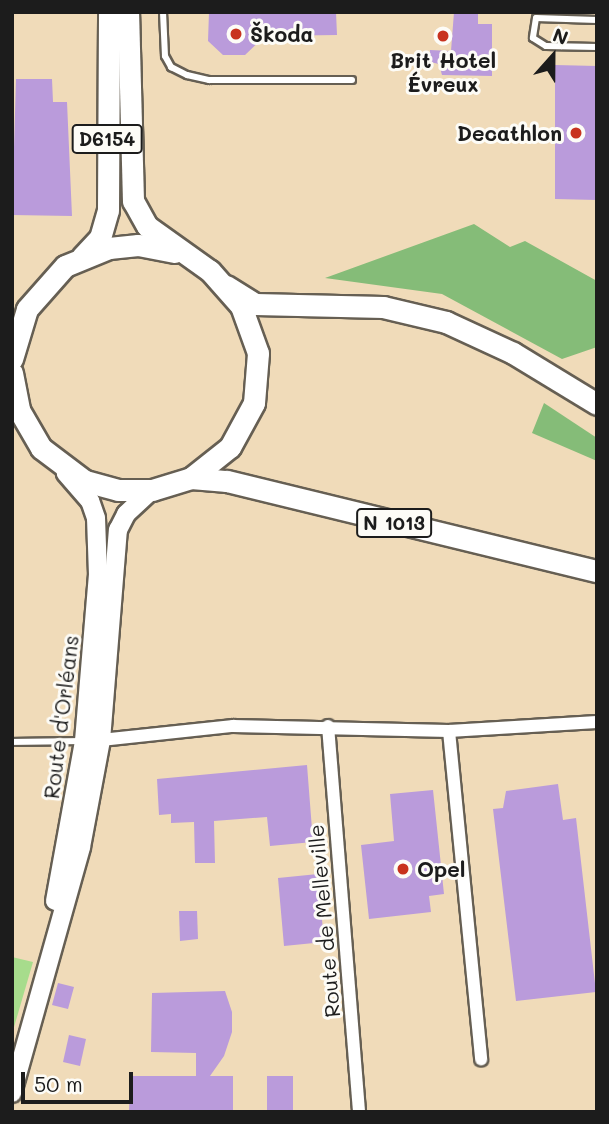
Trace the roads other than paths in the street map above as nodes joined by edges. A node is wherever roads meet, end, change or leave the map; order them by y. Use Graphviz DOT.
graph roads {
  1 [pos="109,12"];
  2 [pos="128,12"];
  3 [pos="163,12"];
  4 [pos="597,20"];
  5 [pos="597,47"];
  6 [pos="352,80"];
  7 [pos="82,257"];
  8 [pos="192,259"];
  9 [pos="226,286"];
  10 [pos="12,359"];
  11 [pos="12,373"];
  12 [pos="597,404"];
  13 [pos="21,426"];
  14 [pos="56,463"];
  15 [pos="191,478"];
  16 [pos="152,490"];
  17 [pos="597,571"];
  18 [pos="597,722"];
  19 [pos="328,726"];
  20 [pos="449,731"];
  21 [pos="93,740"];
  22 [pos="12,742"];
  23 [pos="481,1059"];
  24 [pos="12,1093"];
  25 [pos="359,1112"];
  1 -- 7 [label="main road, D6154"];
  2 -- 8 [label="main road, D6154"];
  3 -- 6 [label="lane"];
  4 -- 5 [label="lane"];
  7 -- 8 [label="main road, D6154"];
  7 -- 10 [label="main road, D6154"];
  8 -- 9 [label="main road"];
  9 -- 12 [label="main road"];
  9 -- 15 [label="main road"];
  11 -- 13 [label="main road"];
  13 -- 14 [label="main road"];
  14 -- 16 [label="main road"];
  14 -- 21 [label="main road, Route d'Orléans"];
  15 -- 16 [label="main road"];
  15 -- 17 [label="main road, N 1013"];
  16 -- 21 [label="main road, Route d'Orléans"];
  18 -- 20 [label="street"];
  19 -- 20 [label="street"];
  19 -- 21 [label="street"];
  19 -- 25 [label="street, Route de Melleville"];
  20 -- 23 [label="street"];
  21 -- 22 [label="lane"];
  21 -- 24 [label="main road, Route d'Orléans"];
}
